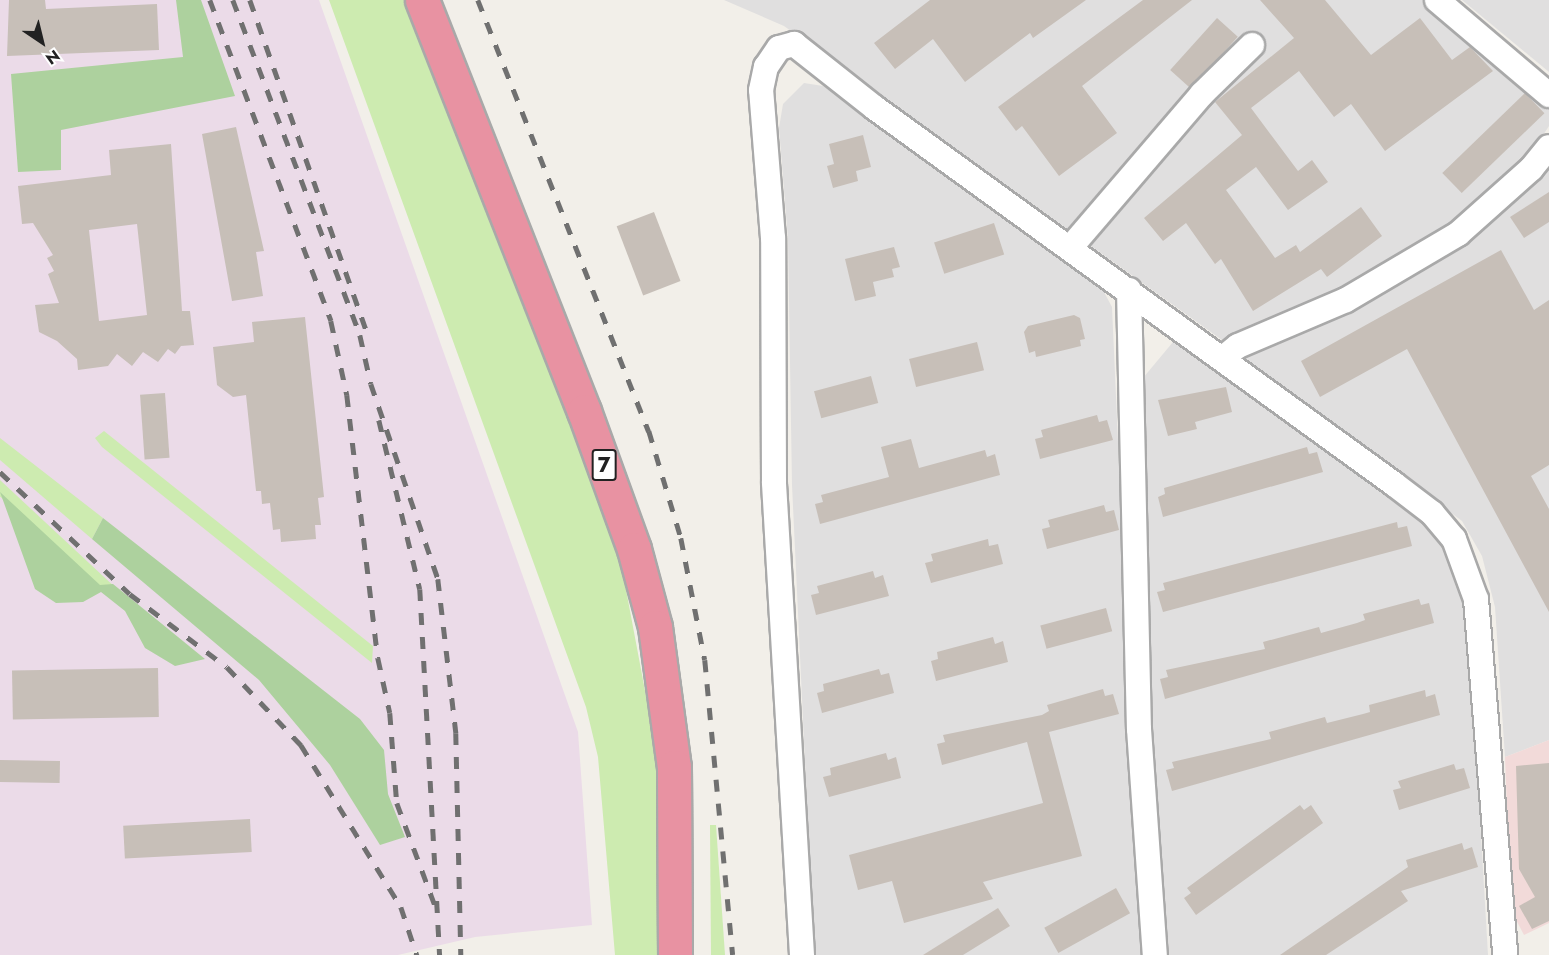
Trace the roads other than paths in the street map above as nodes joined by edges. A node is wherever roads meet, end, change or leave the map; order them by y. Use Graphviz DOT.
graph roads {
  1 [pos="422,0"];
  2 [pos="1437,0"];
  3 [pos="1252,45"];
  4 [pos="1549,95"];
  5 [pos="1549,147"];
  6 [pos="1070,248"];
  7 [pos="1129,290"];
  8 [pos="1223,357"];
  9 [pos="675,955"];
  10 [pos="802,955"];
  11 [pos="1155,955"];
  12 [pos="1505,955"];
  1 -- 9 [label="highway, 7"];
  2 -- 4 [label="street"];
  3 -- 6 [label="street"];
  5 -- 8 [label="street"];
  6 -- 7 [label="street"];
  6 -- 10 [label="street"];
  7 -- 8 [label="street"];
  7 -- 11 [label="street"];
  8 -- 12 [label="street"];
}
